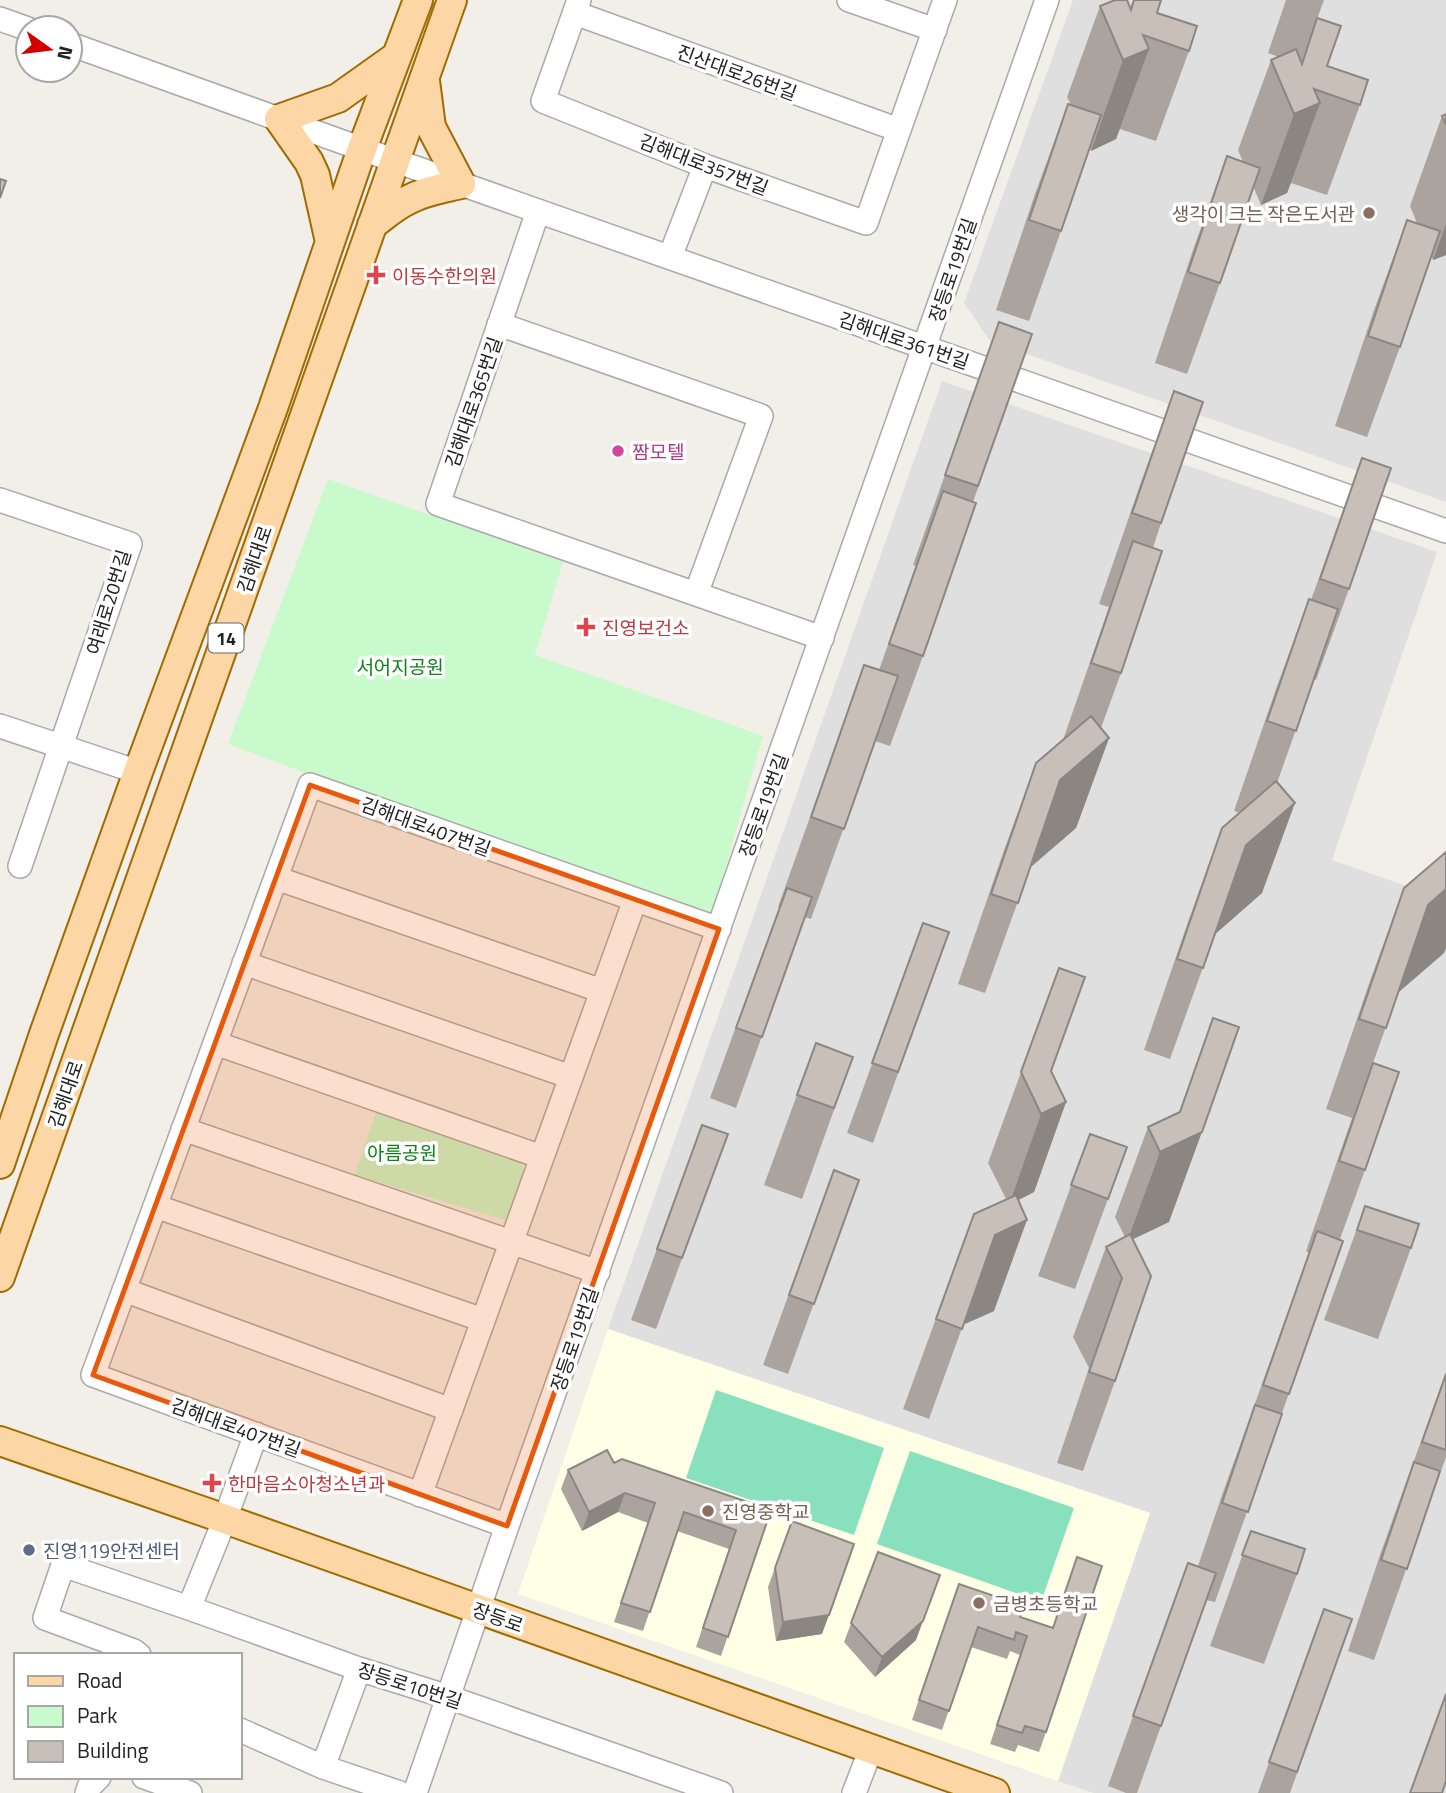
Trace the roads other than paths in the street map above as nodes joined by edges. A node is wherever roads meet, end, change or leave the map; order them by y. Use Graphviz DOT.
graph roads {
  1 [pos="418,0"];
  2 [pos="452,0"];
  3 [pos="849,0"];
  4 [pos="945,0"];
  5 [pos="1047,0"];
  6 [pos="577,6"];
  7 [pos="935,30"];
  8 [pos="84,49"];
  9 [pos="397,56"];
  10 [pos="424,77"];
  11 [pos="279,119"];
  12 [pos="899,131"];
  13 [pos="362,149"];
  14 [pos="395,160"];
  15 [pos="705,166"];
  16 [pos="461,184"];
  17 [pos="538,211"];
  18 [pos="372,225"];
  19 [pos="330,242"];
  20 [pos="670,257"];
  21 [pos="499,324"];
  22 [pos="925,347"];
  23 [pos="0,500"];
  24 [pos="1446,531"];
  25 [pos="696,594"];
  26 [pos="822,638"];
  27 [pos="0,726"];
  28 [pos="61,747"];
  29 [pos="138,772"];
  30 [pos="20,866"];
  31 [pos="276,878"];
  32 [pos="635,900"];
  33 [pos="719,929"];
  34 [pos="244,963"];
  35 [pos="602,991"];
  36 [pos="215,1043"];
  37 [pos="571,1077"];
  38 [pos="183,1129"];
  39 [pos="542,1157"];
  40 [pos="0,1164"];
  41 [pos="155,1206"];
  42 [pos="511,1242"];
  43 [pos="597,1272"];
  44 [pos="0,1277"];
  45 [pos="124,1290"];
  46 [pos="483,1321"];
  47 [pos="450,1410"];
  48 [pos="256,1434"];
  49 [pos="0,1441"];
  50 [pos="420,1495"];
  51 [pos="225,1519"];
  52 [pos="508,1526"];
  53 [pos="189,1608"];
  54 [pos="478,1610"];
  55 [pos="136,1653"];
  56 [pos="359,1669"];
  57 [pos="448,1697"];
  58 [pos="242,1731"];
  59 [pos="871,1749"];
  60 [pos="323,1767"];
  61 [pos="97,1779"];
  62 [pos="150,1779"];
  63 [pos="87,1793"];
  64 [pos="190,1793"];
  65 [pos="400,1793"];
  66 [pos="415,1793"];
  67 [pos="721,1793"];
  68 [pos="854,1793"];
  69 [pos="995,1793"];
  1 -- 9 [label="main road, 김해대로 / 14"];
  2 -- 10 [label="main road, 김해대로 / 14"];
  3 -- 7 [label="street"];
  4 -- 7 [label="street"];
  5 -- 22 [label="street, 장등로19번길"];
  6 -- 12 [label="street, 진산대로26번길"];
  6 -- 15 [label="street, 김해대로357번길"];
  7 -- 12 [label="street"];
  8 -- 11 [label="street"];
  9 -- 11 [label="main road"];
  9 -- 13 [label="main road, 김해대로 / 14"];
  10 -- 14 [label="main road, 김해대로 / 14"];
  10 -- 16 [label="main road"];
  11 -- 13 [label="street"];
  11 -- 19 [label="main road"];
  12 -- 15 [label="street, 김해대로357번길"];
  13 -- 14 [label="street, 김해대로361번길"];
  13 -- 19 [label="main road, 김해대로 / 14"];
  14 -- 16 [label="street, 김해대로361번길"];
  14 -- 18 [label="main road, 김해대로 / 14"];
  15 -- 20 [label="street"];
  16 -- 17 [label="street, 김해대로361번길"];
  16 -- 18 [label="main road"];
  17 -- 20 [label="street, 김해대로361번길"];
  17 -- 21 [label="street"];
  18 -- 44 [label="main road, 김해대로 / 14"];
  19 -- 29 [label="main road, 김해대로 / 14"];
  20 -- 22 [label="street, 김해대로361번길"];
  21 -- 25 [label="street, 김해대로365번길"];
  21 -- 25 [label="street, 김해대로365번길"];
  22 -- 24 [label="street, 김해대로361번길"];
  22 -- 26 [label="street, 장등로19번길"];
  23 -- 28 [label="street, 여래로20번길"];
  25 -- 26 [label="street, 김해대로365번길"];
  26 -- 33 [label="street, 장등로19번길"];
  27 -- 28 [label="street"];
  28 -- 29 [label="street"];
  28 -- 30 [label="street"];
  29 -- 40 [label="main road, 김해대로 / 14"];
  31 -- 32 [label="street, 김해대로407번길"];
  31 -- 34 [label="street, 김해대로407번길"];
  31 -- 35 [label="street"];
  32 -- 33 [label="street, 김해대로407번길"];
  32 -- 35 [label="street"];
  33 -- 43 [label="street, 장등로19번길"];
  34 -- 36 [label="street, 김해대로407번길"];
  34 -- 37 [label="street"];
  35 -- 37 [label="street"];
  36 -- 38 [label="street, 김해대로407번길"];
  36 -- 39 [label="street"];
  37 -- 39 [label="street"];
  38 -- 41 [label="street, 김해대로407번길"];
  38 -- 42 [label="street"];
  39 -- 42 [label="street"];
  41 -- 45 [label="street, 김해대로407번길"];
  41 -- 46 [label="street"];
  42 -- 43 [label="street"];
  42 -- 46 [label="street"];
  43 -- 52 [label="street, 장등로19번길"];
  45 -- 47 [label="street"];
  45 -- 48 [label="street, 김해대로407번길"];
  46 -- 47 [label="street"];
  47 -- 50 [label="street"];
  48 -- 50 [label="street, 김해대로407번길"];
  48 -- 51 [label="street"];
  49 -- 51 [label="main road, 장등로"];
  50 -- 52 [label="street, 김해대로407번길"];
  51 -- 53 [label="street"];
  51 -- 54 [label="main road, 장등로"];
  52 -- 54 [label="street, 장등로19번길"];
  53 -- 55 [label="street, 장등로10번길"];
  53 -- 56 [label="street, 장등로10번길"];
  54 -- 57 [label="street, 장등로19번길"];
  54 -- 59 [label="main road, 장등로"];
  56 -- 57 [label="street, 장등로10번길"];
  56 -- 60 [label="street"];
  57 -- 66 [label="street, 장등로19번길"];
  57 -- 67 [label="street, 장등로10번길"];
  58 -- 60 [label="street"];
  59 -- 68 [label="street"];
  59 -- 69 [label="main road, 장등로"];
  60 -- 65 [label="street"];
  61 -- 63 [label="street"];
  62 -- 64 [label="street"];
}
